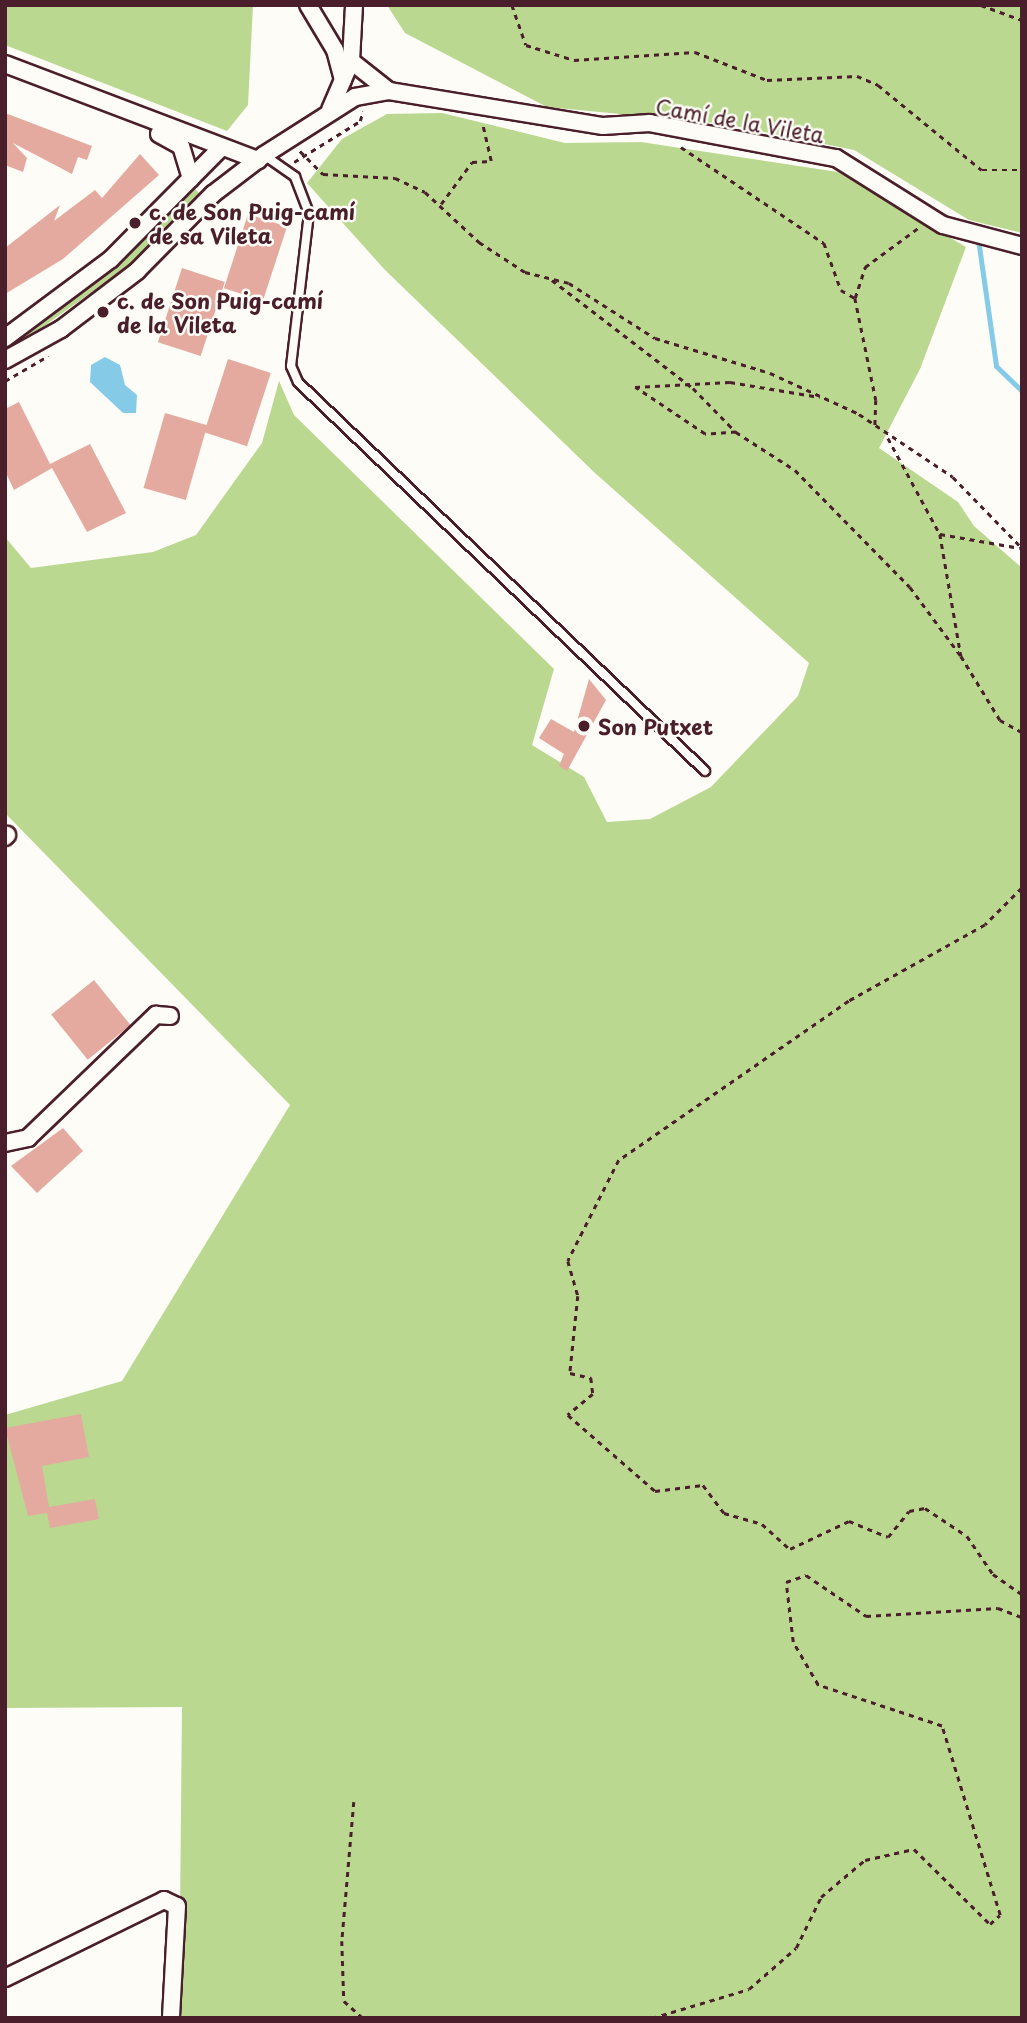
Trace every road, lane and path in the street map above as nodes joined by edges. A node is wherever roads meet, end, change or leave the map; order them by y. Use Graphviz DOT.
graph roads {
  1 [pos="308,5"];
  2 [pos="354,5"];
  3 [pos="512,5"];
  4 [pos="981,5"];
  5 [pos="1022,20"];
  6 [pos="351,61"];
  7 [pos="5,64"];
  8 [pos="349,91"];
  9 [pos="389,91"];
  10 [pos="478,106"];
  11 [pos="146,119"];
  12 [pos="293,138"];
  13 [pos="678,145"];
  14 [pos="226,150"];
  15 [pos="261,157"];
  16 [pos="1022,170"];
  17 [pos="191,178"];
  18 [pos="213,194"];
  19 [pos="441,204"];
  20 [pos="931,217"];
  21 [pos="1022,246"];
  22 [pos="550,278"];
  23 [pos="855,298"];
  24 [pos="5,338"];
  25 [pos="5,360"];
  26 [pos="693,388"];
  27 [pos="823,398"];
  28 [pos="875,428"];
  29 [pos="737,432"];
  30 [pos="888,438"];
  31 [pos="940,534"];
  32 [pos="1022,548"];
  33 [pos="961,656"];
  34 [pos="1022,732"];
  35 [pos="705,771"];
  36 [pos="1022,888"];
  37 [pos="170,1016"];
  38 [pos="5,1143"];
  39 [pos="1022,1594"];
  40 [pos="1022,1617"];
  41 [pos="354,1802"];
  42 [pos="5,1978"];
  43 [pos="171,2018"];
  44 [pos="363,2018"];
  45 [pos="652,2018"];
  1 -- 8 [label="street"];
  2 -- 6 [label="street"];
  3 -- 16 [label="path"];
  4 -- 5 [label="path"];
  6 -- 8 [label="street"];
  6 -- 9 [label="street, Camí de la Vileta"];
  7 -- 11 [label="street"];
  8 -- 9 [label="street, Camí de la Vileta"];
  8 -- 12 [label="street"];
  9 -- 10 [label="street, Camí de la Vileta"];
  10 -- 19 [label="path"];
  10 -- 20 [label="street, Camí de la Vileta"];
  11 -- 14 [label="street"];
  11 -- 17 [label="street"];
  12 -- 15 [label="street"];
  12 -- 19 [label="path"];
  13 -- 23 [label="path"];
  14 -- 15 [label="street"];
  14 -- 17 [label="street"];
  14 -- 18 [label="street"];
  15 -- 18 [label="street"];
  15 -- 35 [label="lane"];
  17 -- 24 [label="street"];
  18 -- 25 [label="street"];
  19 -- 22 [label="path"];
  20 -- 21 [label="street, Camí de la Vileta"];
  20 -- 23 [label="path"];
  22 -- 26 [label="path"];
  22 -- 27 [label="path"];
  23 -- 28 [label="path"];
  26 -- 27 [label="path"];
  26 -- 29 [label="path"];
  26 -- 29 [label="path"];
  27 -- 28 [label="path"];
  28 -- 30 [label="path"];
  29 -- 33 [label="path"];
  30 -- 31 [label="path"];
  30 -- 32 [label="path"];
  31 -- 32 [label="path"];
  31 -- 33 [label="path"];
  33 -- 34 [label="path"];
  36 -- 39 [label="path"];
  37 -- 38 [label="street"];
  40 -- 45 [label="path"];
  41 -- 44 [label="path"];
  42 -- 43 [label="street"];
}
